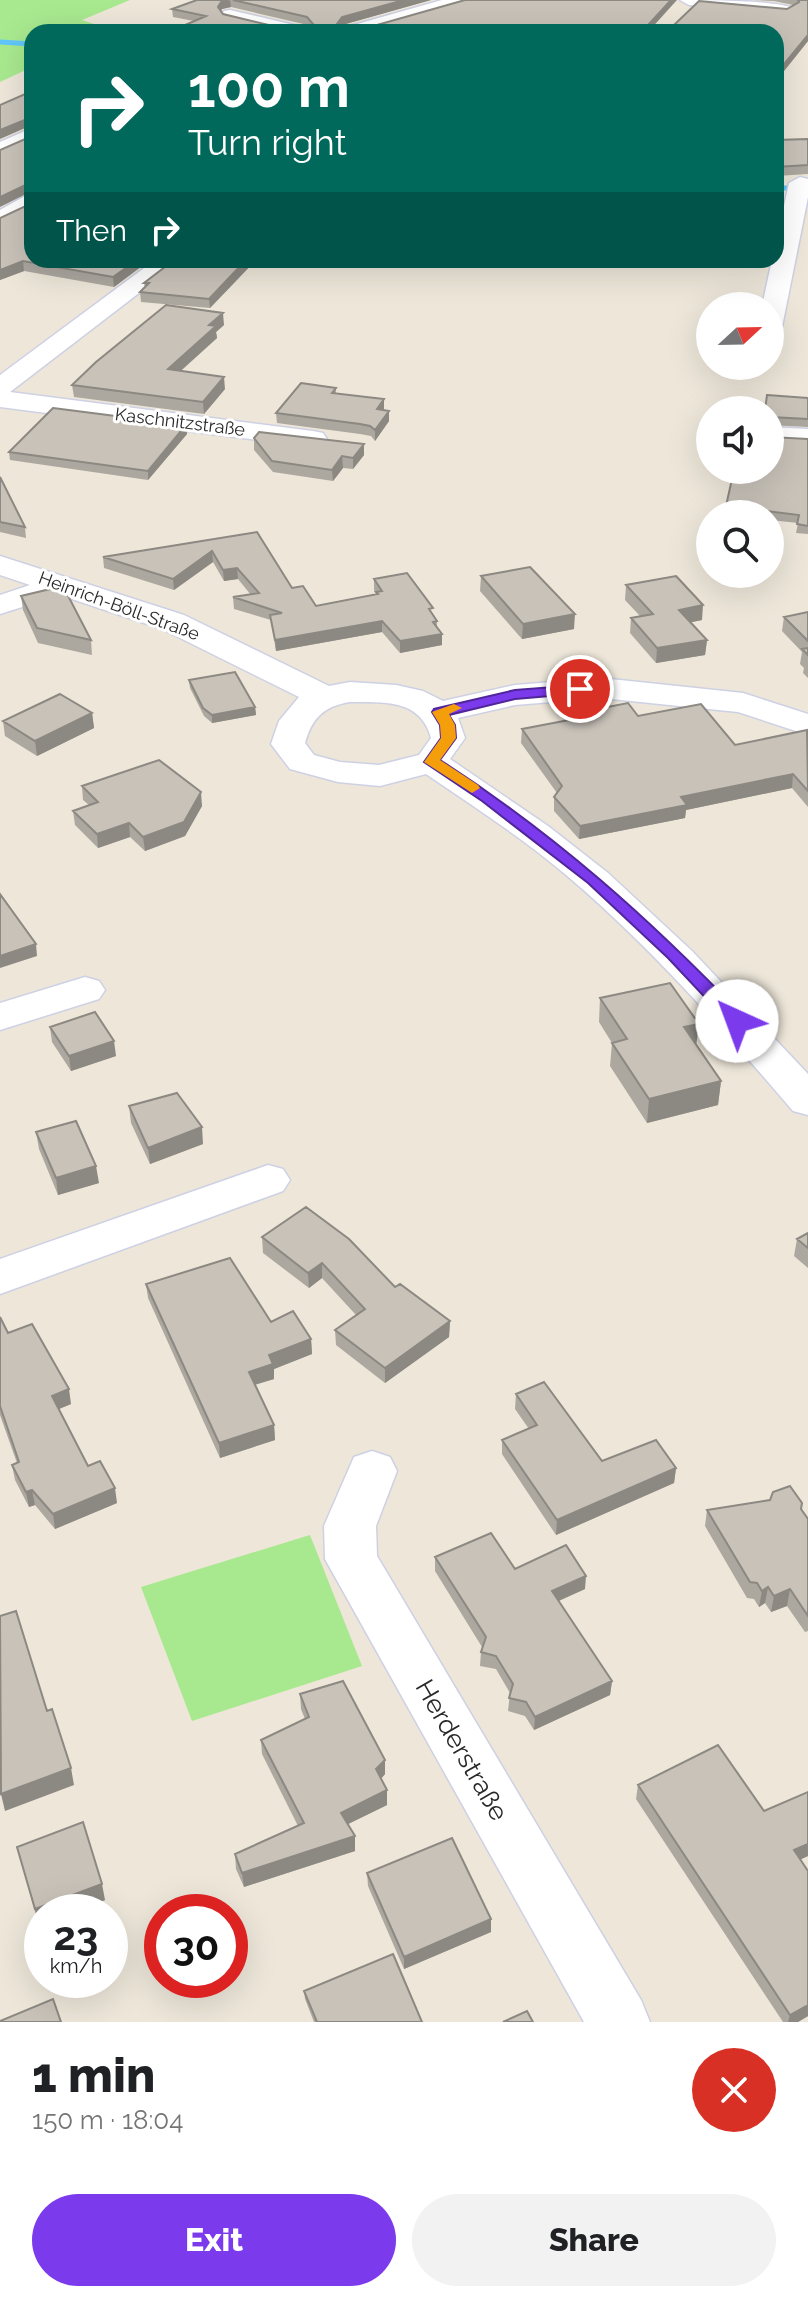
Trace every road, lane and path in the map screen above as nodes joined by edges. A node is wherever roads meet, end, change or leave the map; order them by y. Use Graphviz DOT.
graph roads {
  1 [pos="461,0"];
  2 [pos="692,0"];
  3 [pos="786,9"];
  4 [pos="230,15"];
  5 [pos="674,19"];
  6 [pos="268,24"];
  7 [pos="377,24"];
  8 [pos="24,138"];
  9 [pos="0,150"];
  10 [pos="795,183"];
  11 [pos="24,205"];
  12 [pos="0,223"];
  13 [pos="24,224"];
  14 [pos="784,246"];
  15 [pos="159,268"];
  16 [pos="780,268"];
  17 [pos="776,292"];
  18 [pos="0,387"];
  19 [pos="0,399"];
  20 [pos="784,436"];
  21 [pos="808,437"];
  22 [pos="344,443"];
  23 [pos="0,565"];
  24 [pos="63,584"];
  25 [pos="0,605"];
  26 [pos="322,696"];
  27 [pos="440,712"];
  28 [pos="808,725"];
  29 [pos="431,762"];
  30 [pos="85,990"];
  31 [pos="0,1017"];
  32 [pos="808,1101"];
  33 [pos="268,1180"];
  34 [pos="0,1277"];
  35 [pos="372,1471"];
  36 [pos="619,2022"];
  1 -- 7 [label="street"];
  2 -- 3 [label="street"];
  2 -- 5 [label="street"];
  4 -- 6 [label="street"];
  8 -- 9 [label="street"];
  10 -- 14 [label="street"];
  11 -- 12 [label="street"];
  12 -- 13 [label="street"];
  15 -- 18 [label="street"];
  16 -- 17 [label="street"];
  19 -- 22 [label="street, Kaschnitzstraße"];
  20 -- 21 [label="street"];
  23 -- 24 [label="street, Heinrich-Böll-Straße"];
  24 -- 25 [label="street"];
  24 -- 26 [label="street, Heinrich-Böll-Straße"];
  26 -- 27 [label="street"];
  26 -- 29 [label="street"];
  27 -- 28 [label="street"];
  27 -- 29 [label="street"];
  29 -- 32 [label="street"];
  30 -- 31 [label="street"];
  33 -- 34 [label="street"];
  35 -- 36 [label="street, Herderstraße"];
}
